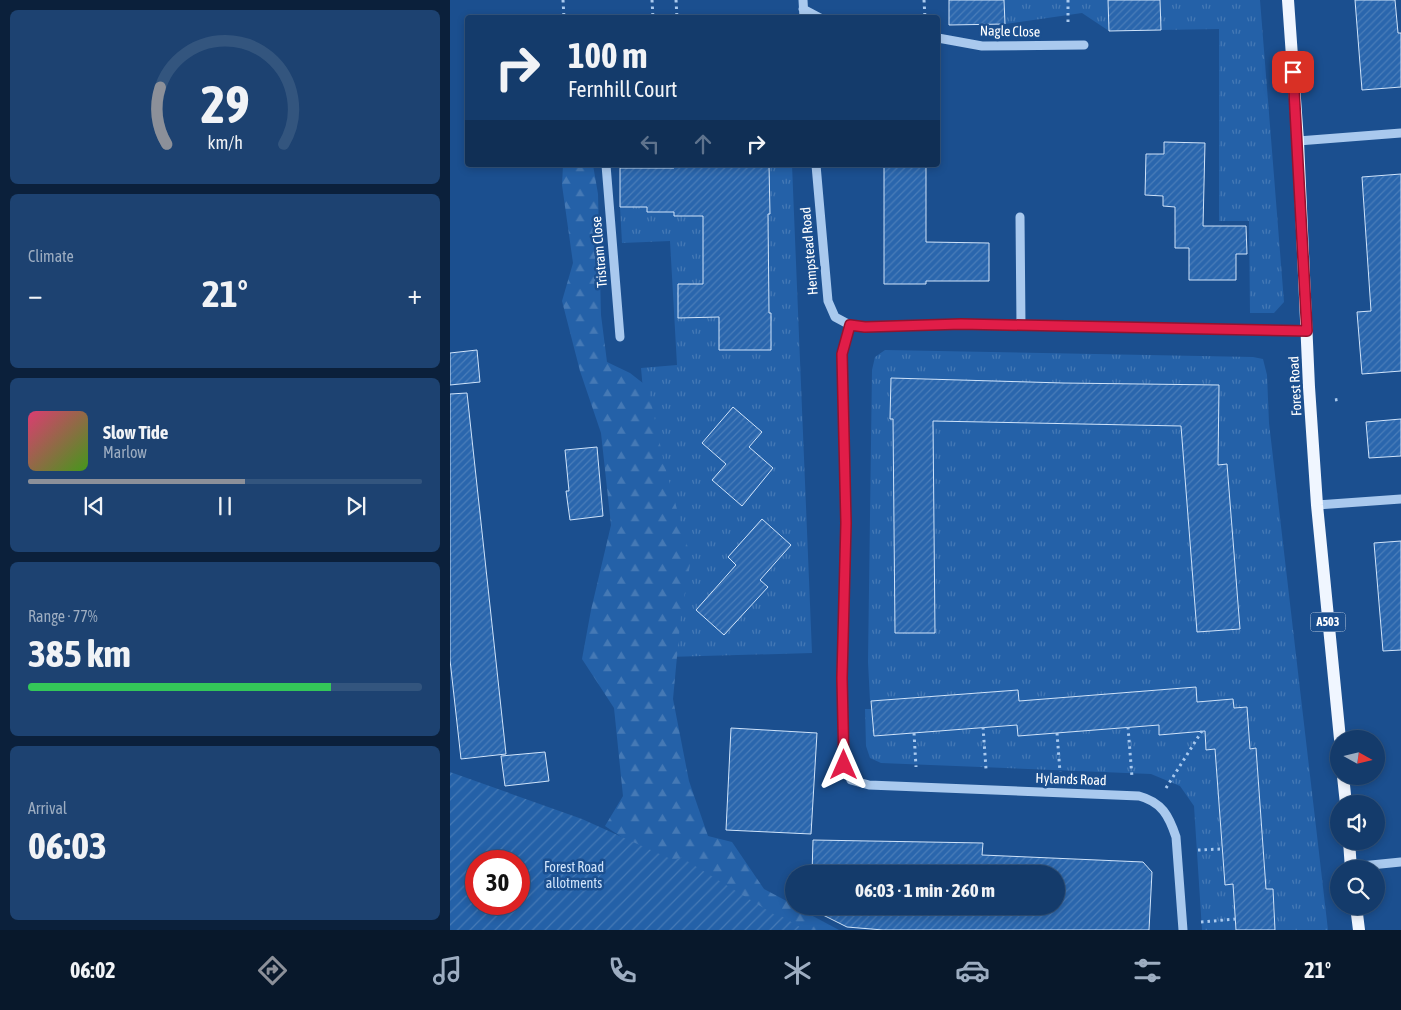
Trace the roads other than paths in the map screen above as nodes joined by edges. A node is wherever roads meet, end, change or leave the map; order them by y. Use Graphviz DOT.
graph roads {
  1 [pos="1288,0"];
  2 [pos="803,9"];
  3 [pos="814,15"];
  4 [pos="940,38"];
  5 [pos="1084,45"];
  6 [pos="1401,133"];
  7 [pos="1298,141"];
  8 [pos="606,167"];
  9 [pos="816,167"];
  10 [pos="1020,217"];
  11 [pos="850,325"];
  12 [pos="1021,326"];
  13 [pos="1307,331"];
  14 [pos="620,337"];
  15 [pos="1401,499"];
  16 [pos="1317,505"];
  17 [pos="1339,730"];
  18 [pos="1401,862"];
  19 [pos="1385,864"];
  20 [pos="1357,915"];
  21 [pos="1183,927"];
  22 [pos="1359,930"];
  1 -- 7 [label="main road, Forest Road / A503"];
  2 -- 3 [label="street"];
  4 -- 5 [label="street, Nagle Close"];
  6 -- 7 [label="street"];
  7 -- 13 [label="main road, Forest Road / A503"];
  8 -- 14 [label="street, Tristram Close"];
  9 -- 11 [label="street, Hempstead Road"];
  10 -- 12 [label="street"];
  11 -- 12 [label="street"];
  11 -- 21 [label="street, Hylands Road"];
  12 -- 13 [label="street"];
  13 -- 16 [label="main road, Forest Road / A503"];
  15 -- 16 [label="street"];
  16 -- 17 [label="main road, Forest Road / A503"];
  18 -- 19 [label="street"];
  20 -- 22 [label="main road"];
}
